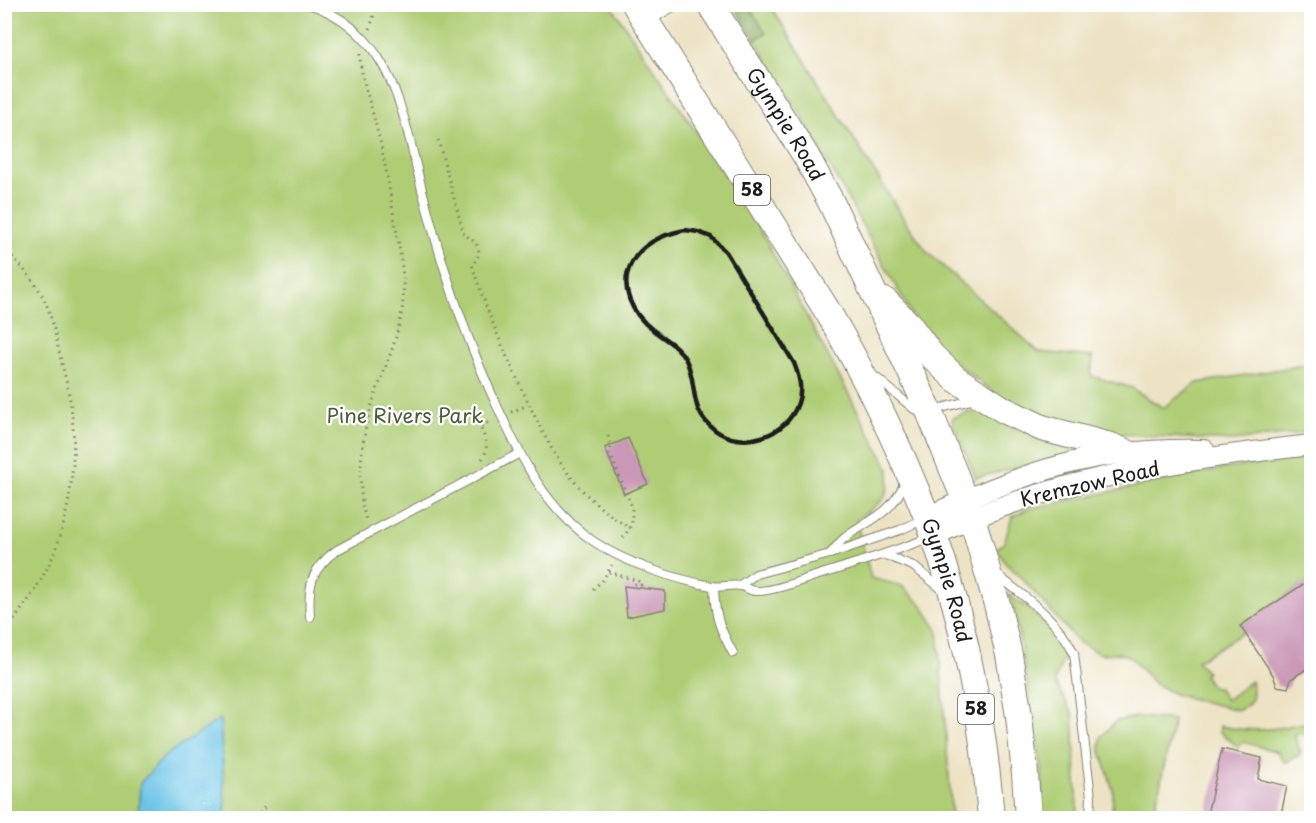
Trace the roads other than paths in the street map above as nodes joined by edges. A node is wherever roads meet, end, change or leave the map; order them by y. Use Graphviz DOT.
graph roads {
  1 [pos="308,4"];
  2 [pos="678,4"];
  3 [pos="710,4"];
  4 [pos="641,14"];
  5 [pos="872,288"];
  6 [pos="855,359"];
  7 [pos="983,398"];
  8 [pos="928,411"];
  9 [pos="1311,445"];
  10 [pos="1252,451"];
  11 [pos="520,453"];
  12 [pos="1127,453"];
  13 [pos="908,474"];
  14 [pos="969,509"];
  15 [pos="930,527"];
  16 [pos="830,554"];
  17 [pos="885,555"];
  18 [pos="986,567"];
  19 [pos="740,585"];
  20 [pos="714,587"];
  21 [pos="954,601"];
  22 [pos="310,617"];
  23 [pos="733,653"];
  24 [pos="991,819"];
  25 [pos="1028,819"];
  26 [pos="1090,819"];
  1 -- 11 [label="lane"];
  2 -- 4 [label="lane"];
  3 -- 5 [label="highway, Gympie Road / 58"];
  4 -- 6 [label="highway, Gympie Road / 58"];
  5 -- 7 [label="highway"];
  5 -- 8 [label="highway, Gympie Road / 58"];
  6 -- 8 [label="lane, Gympie Road"];
  6 -- 13 [label="highway, Gympie Road / 58"];
  7 -- 8 [label="lane"];
  7 -- 12 [label="highway"];
  8 -- 14 [label="highway, Gympie Road / 58"];
  9 -- 10 [label="street, Kremzow Road"];
  10 -- 12 [label="street, Kremzow Road"];
  10 -- 14 [label="street, Kremzow Road"];
  11 -- 20 [label="lane"];
  11 -- 22 [label="lane"];
  12 -- 14 [label="street, Kremzow Road"];
  13 -- 15 [label="highway, Gympie Road / 58"];
  13 -- 16 [label="lane"];
  14 -- 15 [label="street, Kremzow Road"];
  14 -- 18 [label="highway, Gympie Road / 58"];
  15 -- 16 [label="lane"];
  15 -- 17 [label="lane"];
  15 -- 21 [label="highway, Gympie Road / 58"];
  16 -- 19 [label="lane"];
  17 -- 19 [label="lane"];
  17 -- 21 [label="lane"];
  18 -- 25 [label="highway, Gympie Road / 58"];
  18 -- 26 [label="lane"];
  19 -- 20 [label="lane"];
  20 -- 23 [label="lane"];
  21 -- 24 [label="highway, Gympie Road / 58"];
}
